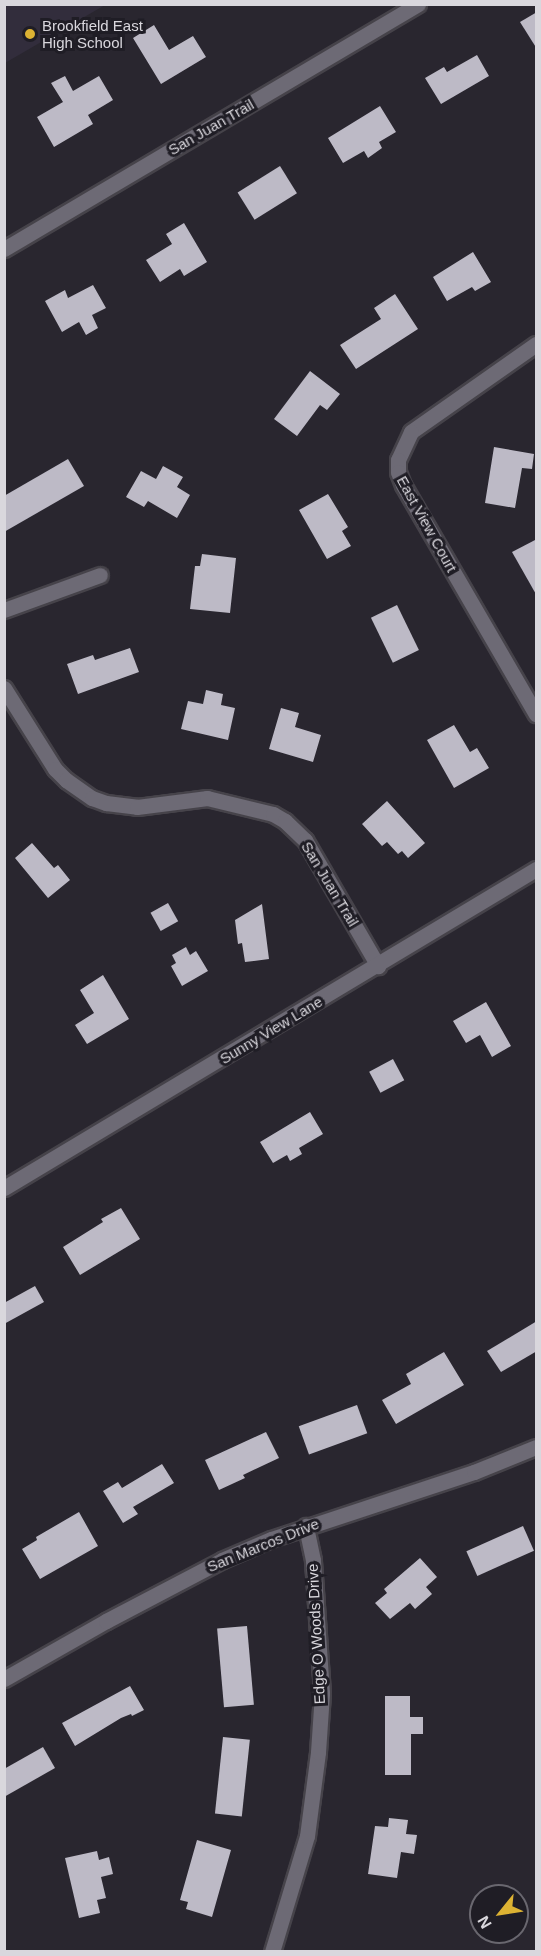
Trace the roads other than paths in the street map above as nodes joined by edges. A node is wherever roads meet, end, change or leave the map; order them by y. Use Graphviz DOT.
graph roads {
  1 [pos="418,4"];
  2 [pos="4,249"];
  3 [pos="537,344"];
  4 [pos="100,575"];
  5 [pos="4,610"];
  6 [pos="4,688"];
  7 [pos="537,714"];
  8 [pos="537,869"];
  9 [pos="378,966"];
  10 [pos="4,1188"];
  11 [pos="537,1447"];
  12 [pos="306,1526"];
  13 [pos="4,1679"];
  14 [pos="272,1952"];
  1 -- 2 [label="street, San Juan Trail"];
  3 -- 7 [label="street, East View Court"];
  4 -- 5 [label="street"];
  6 -- 9 [label="street, San Juan Trail"];
  8 -- 9 [label="street, Sunny View Lane"];
  9 -- 10 [label="street, Sunny View Lane"];
  11 -- 12 [label="street, San Marcos Drive"];
  12 -- 13 [label="street, San Marcos Drive"];
  12 -- 14 [label="street, Edge O Woods Drive"];
}
